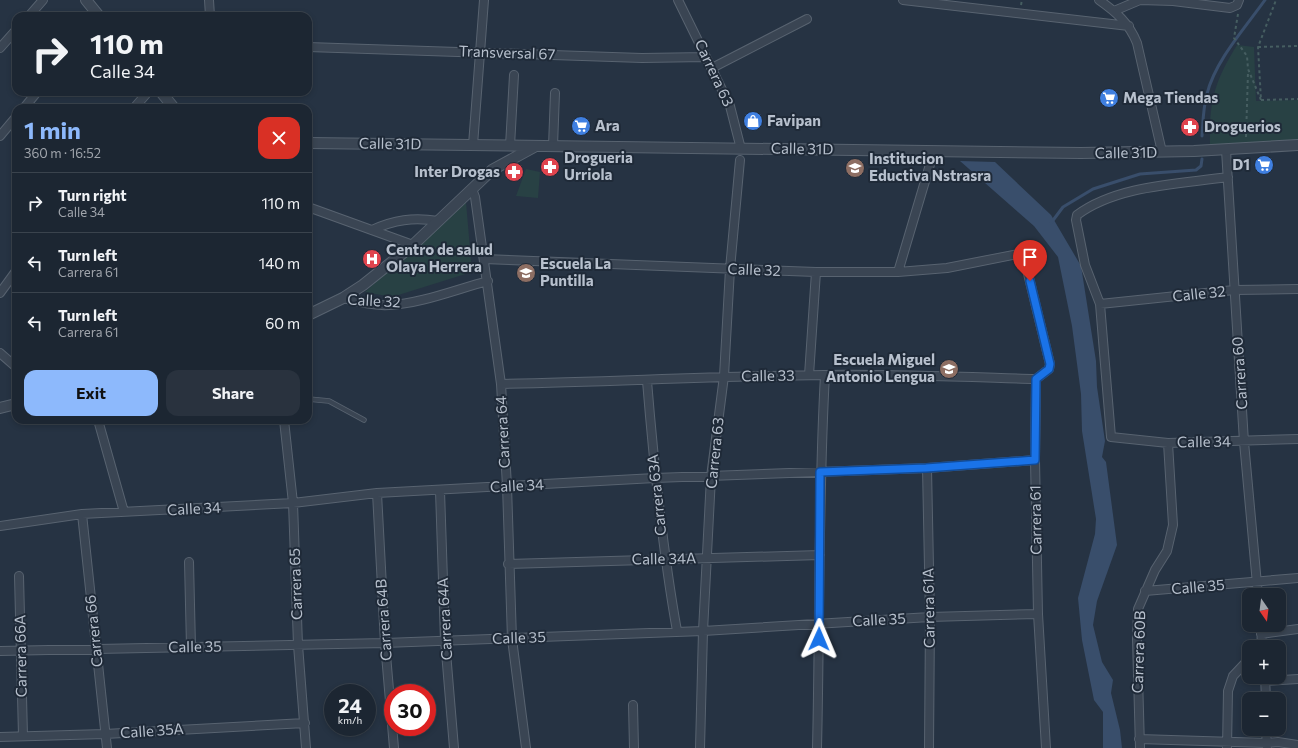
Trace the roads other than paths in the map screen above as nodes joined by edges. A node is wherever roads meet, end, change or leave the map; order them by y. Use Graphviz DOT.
graph roads {
  1 [pos="43,0"];
  2 [pos="86,0"];
  3 [pos="209,0"];
  4 [pos="484,0"];
  5 [pos="678,0"];
  6 [pos="903,0"];
  7 [pos="1099,0"];
  8 [pos="1239,0"];
  9 [pos="1112,6"];
  10 [pos="32,12"];
  11 [pos="96,12"];
  12 [pos="210,12"];
  13 [pos="807,19"];
  14 [pos="1129,26"];
  15 [pos="12,34"];
  16 [pos="312,47"];
  17 [pos="0,48"];
  18 [pos="480,52"];
  19 [pos="706,57"];
  20 [pos="712,68"];
  21 [pos="514,76"];
  22 [pos="555,93"];
  23 [pos="34,96"];
  24 [pos="144,96"];
  25 [pos="164,96"];
  26 [pos="27,104"];
  27 [pos="138,104"];
  28 [pos="171,104"];
  29 [pos="12,122"];
  30 [pos="0,136"];
  31 [pos="312,144"];
  32 [pos="473,145"];
  33 [pos="1298,145"];
  34 [pos="510,146"];
  35 [pos="536,146"];
  36 [pos="553,146"];
  37 [pos="741,149"];
  38 [pos="1226,150"];
  39 [pos="934,151"];
  40 [pos="1162,152"];
  41 [pos="740,160"];
  42 [pos="1228,177"];
  43 [pos="472,189"];
  44 [pos="312,208"];
  45 [pos="438,221"];
  46 [pos="372,230"];
  47 [pos="413,245"];
  48 [pos="484,259"];
  49 [pos="730,269"];
  50 [pos="816,272"];
  51 [pos="898,272"];
  52 [pos="12,276"];
  53 [pos="488,281"];
  54 [pos="1298,289"];
  55 [pos="1234,290"];
  56 [pos="0,293"];
  57 [pos="343,298"];
  58 [pos="1100,304"];
  59 [pos="312,313"];
  60 [pos="0,353"];
  61 [pos="12,364"];
  62 [pos="808,375"];
  63 [pos="825,375"];
  64 [pos="724,376"];
  65 [pos="1036,379"];
  66 [pos="647,381"];
  67 [pos="501,384"];
  68 [pos="312,399"];
  69 [pos="12,405"];
  70 [pos="0,408"];
  71 [pos="364,420"];
  72 [pos="99,424"];
  73 [pos="284,424"];
  74 [pos="1298,439"];
  75 [pos="1168,442"];
  76 [pos="1244,442"];
  77 [pos="1035,460"];
  78 [pos="926,468"];
  79 [pos="820,472"];
  80 [pos="711,477"];
  81 [pos="655,478"];
  82 [pos="507,486"];
  83 [pos="440,490"];
  84 [pos="377,493"];
  85 [pos="293,503"];
  86 [pos="124,512"];
  87 [pos="82,514"];
  88 [pos="0,526"];
  89 [pos="820,555"];
  90 [pos="664,559"];
  91 [pos="707,559"];
  92 [pos="189,562"];
  93 [pos="508,564"];
  94 [pos="19,576"];
  95 [pos="1298,578"];
  96 [pos="1257,582"];
  97 [pos="1257,588"];
  98 [pos="1145,591"];
  99 [pos="1038,614"];
  100 [pos="930,617"];
  101 [pos="820,623"];
  102 [pos="1298,629"];
  103 [pos="703,631"];
  104 [pos="677,632"];
  105 [pos="1261,634"];
  106 [pos="512,638"];
  107 [pos="445,640"];
  108 [pos="1261,640"];
  109 [pos="385,643"];
  110 [pos="298,645"];
  111 [pos="191,647"];
  112 [pos="95,649"];
  113 [pos="21,650"];
  114 [pos="0,651"];
  115 [pos="1242,666"];
  116 [pos="1286,679"];
  117 [pos="1298,679"];
  118 [pos="633,705"];
  119 [pos="305,724"];
  120 [pos="105,734"];
  121 [pos="0,736"];
  122 [pos="22,736"];
  123 [pos="1266,736"];
  124 [pos="1139,739"];
  125 [pos="1227,744"];
  126 [pos="1298,745"];
  127 [pos="1267,746"];
  128 [pos="107,748"];
  129 [pos="306,748"];
  130 [pos="394,748"];
  131 [pos="454,748"];
  132 [pos="526,748"];
  133 [pos="634,748"];
  134 [pos="700,748"];
  135 [pos="817,748"];
  136 [pos="929,748"];
  137 [pos="1046,748"];
  138 [pos="1140,748"];
  1 -- 10 [label="street"];
  2 -- 11 [label="street"];
  3 -- 12 [label="street"];
  4 -- 18 [label="street"];
  5 -- 19 [label="street, Carrera 63"];
  6 -- 14 [label="street"];
  7 -- 9 [label="street"];
  8 -- 9 [label="street"];
  9 -- 14 [label="street"];
  13 -- 20 [label="street"];
  14 -- 40 [label="street"];
  15 -- 17 [label="street"];
  16 -- 18 [label="street, Transversal 67"];
  18 -- 19 [label="street, Transversal 67"];
  18 -- 32 [label="street"];
  19 -- 20 [label="street, Carrera 63"];
  20 -- 37 [label="street, Carrera 63"];
  21 -- 34 [label="street"];
  22 -- 36 [label="street"];
  23 -- 26 [label="street"];
  24 -- 27 [label="street"];
  25 -- 28 [label="street"];
  29 -- 30 [label="street"];
  31 -- 32 [label="street, Calle 31D"];
  32 -- 34 [label="street, Calle 31D"];
  33 -- 38 [label="street, Calle 31D"];
  34 -- 35 [label="street, Calle 31D"];
  35 -- 36 [label="street, Calle 31D"];
  35 -- 43 [label="street"];
  36 -- 37 [label="street, Calle 31D"];
  37 -- 39 [label="street, Calle 31D"];
  38 -- 40 [label="street, Calle 31D"];
  38 -- 42 [label="street, Carrera 60"];
  39 -- 40 [label="street, Calle 31D"];
  39 -- 51 [label="street"];
  41 -- 49 [label="street, Carrera 63"];
  42 -- 55 [label="street, Carrera 60"];
  42 -- 58 [label="street"];
  43 -- 45 [label="street"];
  43 -- 48 [label="street, Carrera 64"];
  44 -- 46 [label="street"];
  45 -- 46 [label="street"];
  45 -- 47 [label="street"];
  46 -- 47 [label="street"];
  47 -- 57 [label="street"];
  48 -- 49 [label="street, Calle 32"];
  48 -- 53 [label="street, Carrera 64"];
  49 -- 50 [label="street, Calle 32"];
  49 -- 64 [label="street, Carrera 63"];
  50 -- 51 [label="street, Calle 32"];
  50 -- 62 [label="street"];
  51 -- 65 [label="street, Calle 32"];
  52 -- 56 [label="street"];
  53 -- 57 [label="street, Calle 32"];
  53 -- 67 [label="street, Carrera 64"];
  54 -- 55 [label="street, Calle 32"];
  55 -- 58 [label="street, Calle 32"];
  55 -- 76 [label="street, Carrera 60"];
  57 -- 59 [label="street, Calle 32"];
  58 -- 75 [label="street, Calle 34"];
  60 -- 61 [label="street"];
  62 -- 63 [label="street, Calle 33"];
  62 -- 64 [label="street, Calle 33"];
  63 -- 65 [label="street, Calle 33"];
  63 -- 79 [label="street"];
  64 -- 66 [label="street, Calle 33"];
  64 -- 80 [label="street, Carrera 63"];
  65 -- 77 [label="street, Carrera 61"];
  66 -- 67 [label="street, Calle 33"];
  66 -- 81 [label="street, Carrera 63A"];
  67 -- 82 [label="street, Carrera 64"];
  68 -- 71 [label="lane"];
  69 -- 70 [label="street"];
  72 -- 86 [label="street"];
  73 -- 85 [label="street, Carrera 65"];
  74 -- 76 [label="street, Calle 34"];
  75 -- 76 [label="street, Calle 34"];
  75 -- 98 [label="street, Carrera 60B"];
  76 -- 96 [label="street, Carrera 60"];
  77 -- 78 [label="street, Calle 34"];
  77 -- 99 [label="street, Carrera 61"];
  78 -- 79 [label="street, Calle 34"];
  78 -- 100 [label="street, Carrera 61A"];
  79 -- 80 [label="street, Calle 34"];
  79 -- 89 [label="street"];
  80 -- 81 [label="street, Calle 34"];
  80 -- 91 [label="street, Carrera 63"];
  81 -- 82 [label="street, Calle 34"];
  81 -- 90 [label="street, Carrera 63A"];
  82 -- 83 [label="street, Calle 34"];
  82 -- 93 [label="street, Carrera 64"];
  83 -- 84 [label="street, Calle 34"];
  83 -- 107 [label="street, Carrera 64A"];
  84 -- 85 [label="street, Calle 34"];
  84 -- 109 [label="street, Carrera 64B"];
  85 -- 86 [label="street, Calle 34"];
  85 -- 110 [label="street, Carrera 65"];
  86 -- 87 [label="street, Calle 34"];
  87 -- 88 [label="street, Calle 34"];
  87 -- 112 [label="street, Carrera 66"];
  89 -- 91 [label="street, Calle 34A"];
  89 -- 101 [label="street"];
  90 -- 91 [label="street, Calle 34A"];
  90 -- 93 [label="street, Calle 34A"];
  90 -- 104 [label="street, Carrera 63A"];
  91 -- 103 [label="street, Carrera 63"];
  92 -- 111 [label="street"];
  93 -- 106 [label="street, Carrera 64"];
  94 -- 113 [label="street, Carrera 66A"];
  95 -- 96 [label="street, Calle 35"];
  96 -- 97 [label="street, Carrera 60"];
  96 -- 98 [label="street, Calle 35"];
  98 -- 124 [label="street, Carrera 60B"];
  99 -- 100 [label="street, Calle 35"];
  99 -- 137 [label="street, Carrera 61"];
  100 -- 101 [label="street, Calle 35"];
  100 -- 136 [label="street, Carrera 61A"];
  101 -- 103 [label="street, Calle 35"];
  101 -- 135 [label="street"];
  102 -- 105 [label="street"];
  103 -- 104 [label="street, Calle 35"];
  103 -- 134 [label="street, Carrera 63"];
  104 -- 106 [label="street, Calle 35"];
  105 -- 108 [label="street"];
  106 -- 107 [label="street, Calle 35"];
  106 -- 132 [label="street, Carrera 64"];
  107 -- 109 [label="street, Calle 35"];
  107 -- 131 [label="street, Carrera 64A"];
  109 -- 110 [label="street, Calle 35"];
  109 -- 130 [label="street, Carrera 64B"];
  110 -- 111 [label="street, Calle 35"];
  110 -- 119 [label="street, Carrera 65"];
  111 -- 112 [label="street, Calle 35"];
  112 -- 113 [label="street, Calle 35"];
  112 -- 120 [label="street, Carrera 66"];
  113 -- 114 [label="street, Calle 35"];
  113 -- 122 [label="street, Carrera 66A"];
  115 -- 125 [label="street"];
  116 -- 117 [label="street"];
  118 -- 133 [label="street"];
  119 -- 120 [label="street, Calle 35A"];
  119 -- 129 [label="street, Carrera 65"];
  120 -- 122 [label="street, Calle 35A"];
  120 -- 128 [label="street, Carrera 66"];
  121 -- 122 [label="street, Calle 35A"];
  123 -- 127 [label="street"];
  124 -- 125 [label="street"];
  124 -- 138 [label="street, Carrera 60B"];
  125 -- 127 [label="street"];
  126 -- 127 [label="street"];
}
